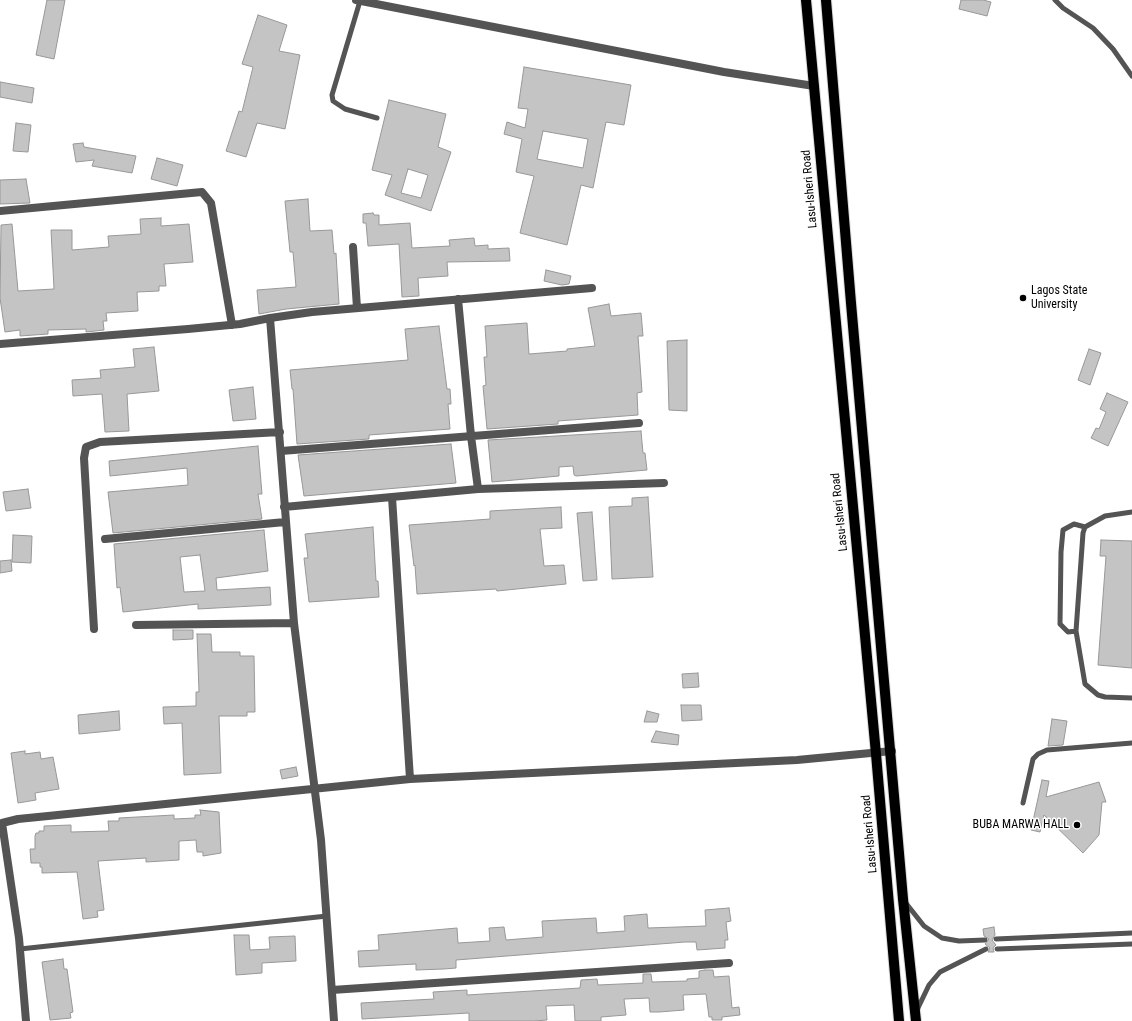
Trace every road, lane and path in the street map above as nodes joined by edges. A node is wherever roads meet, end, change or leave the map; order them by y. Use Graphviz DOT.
graph roads {
  1 [pos="358,0"];
  2 [pos="806,0"];
  3 [pos="826,0"];
  4 [pos="1055,0"];
  5 [pos="1132,76"];
  6 [pos="814,86"];
  7 [pos="377,118"];
  8 [pos="0,211"];
  9 [pos="353,247"];
  10 [pos="592,288"];
  11 [pos="458,299"];
  12 [pos="357,308"];
  13 [pos="270,318"];
  14 [pos="232,325"];
  15 [pos="0,344"];
  16 [pos="639,423"];
  17 [pos="280,432"];
  18 [pos="470,436"];
  19 [pos="281,451"];
  20 [pos="664,483"];
  21 [pos="478,489"];
  22 [pos="392,497"];
  23 [pos="284,507"];
  24 [pos="1132,512"];
  25 [pos="285,522"];
  26 [pos="1085,527"];
  27 [pos="105,539"];
  28 [pos="294,623"];
  29 [pos="136,625"];
  30 [pos="94,629"];
  31 [pos="1076,631"];
  32 [pos="1132,698"];
  33 [pos="1132,743"];
  34 [pos="892,752"];
  35 [pos="876,754"];
  36 [pos="410,779"];
  37 [pos="314,789"];
  38 [pos="1023,804"];
  39 [pos="1,823"];
  40 [pos="903,899"];
  41 [pos="327,916"];
  42 [pos="1132,933"];
  43 [pos="996,939"];
  44 [pos="984,940"];
  45 [pos="1132,944"];
  46 [pos="20,949"];
  47 [pos="986,949"];
  48 [pos="997,949"];
  49 [pos="729,963"];
  50 [pos="332,990"];
  51 [pos="915,1018"];
  52 [pos="26,1021"];
  53 [pos="334,1021"];
  54 [pos="899,1021"];
  1 -- 6 [label="street"];
  1 -- 7 [label="lane"];
  2 -- 6 [label="main road, Lasu-Isheri Road"];
  3 -- 34 [label="main road"];
  4 -- 5 [label="lane"];
  6 -- 35 [label="main road, Lasu-Isheri Road"];
  8 -- 14 [label="street"];
  9 -- 12 [label="street"];
  10 -- 11 [label="street"];
  11 -- 12 [label="street"];
  11 -- 18 [label="street"];
  12 -- 13 [label="street"];
  13 -- 14 [label="street"];
  13 -- 17 [label="street"];
  14 -- 15 [label="street"];
  16 -- 18 [label="street"];
  17 -- 19 [label="street"];
  17 -- 30 [label="street"];
  18 -- 19 [label="street"];
  18 -- 21 [label="street"];
  19 -- 23 [label="street"];
  20 -- 21 [label="street"];
  21 -- 22 [label="street"];
  22 -- 23 [label="street"];
  22 -- 36 [label="street"];
  23 -- 25 [label="street"];
  24 -- 26 [label="lane"];
  25 -- 27 [label="street"];
  25 -- 28 [label="street"];
  26 -- 31 [label="lane"];
  26 -- 31 [label="lane"];
  28 -- 29 [label="street"];
  28 -- 37 [label="street"];
  31 -- 32 [label="lane"];
  33 -- 38 [label="lane"];
  34 -- 35 [label="street"];
  34 -- 40 [label="main road"];
  35 -- 36 [label="street"];
  35 -- 54 [label="main road, Lasu-Isheri Road"];
  36 -- 37 [label="street"];
  37 -- 39 [label="street"];
  37 -- 41 [label="street"];
  39 -- 46 [label="street"];
  40 -- 44 [label="lane"];
  40 -- 51 [label="main road"];
  41 -- 46 [label="lane"];
  41 -- 50 [label="street"];
  42 -- 43 [label="lane"];
  45 -- 48 [label="lane"];
  46 -- 52 [label="street"];
  47 -- 51 [label="lane"];
  49 -- 50 [label="street"];
  50 -- 53 [label="street"];
}
